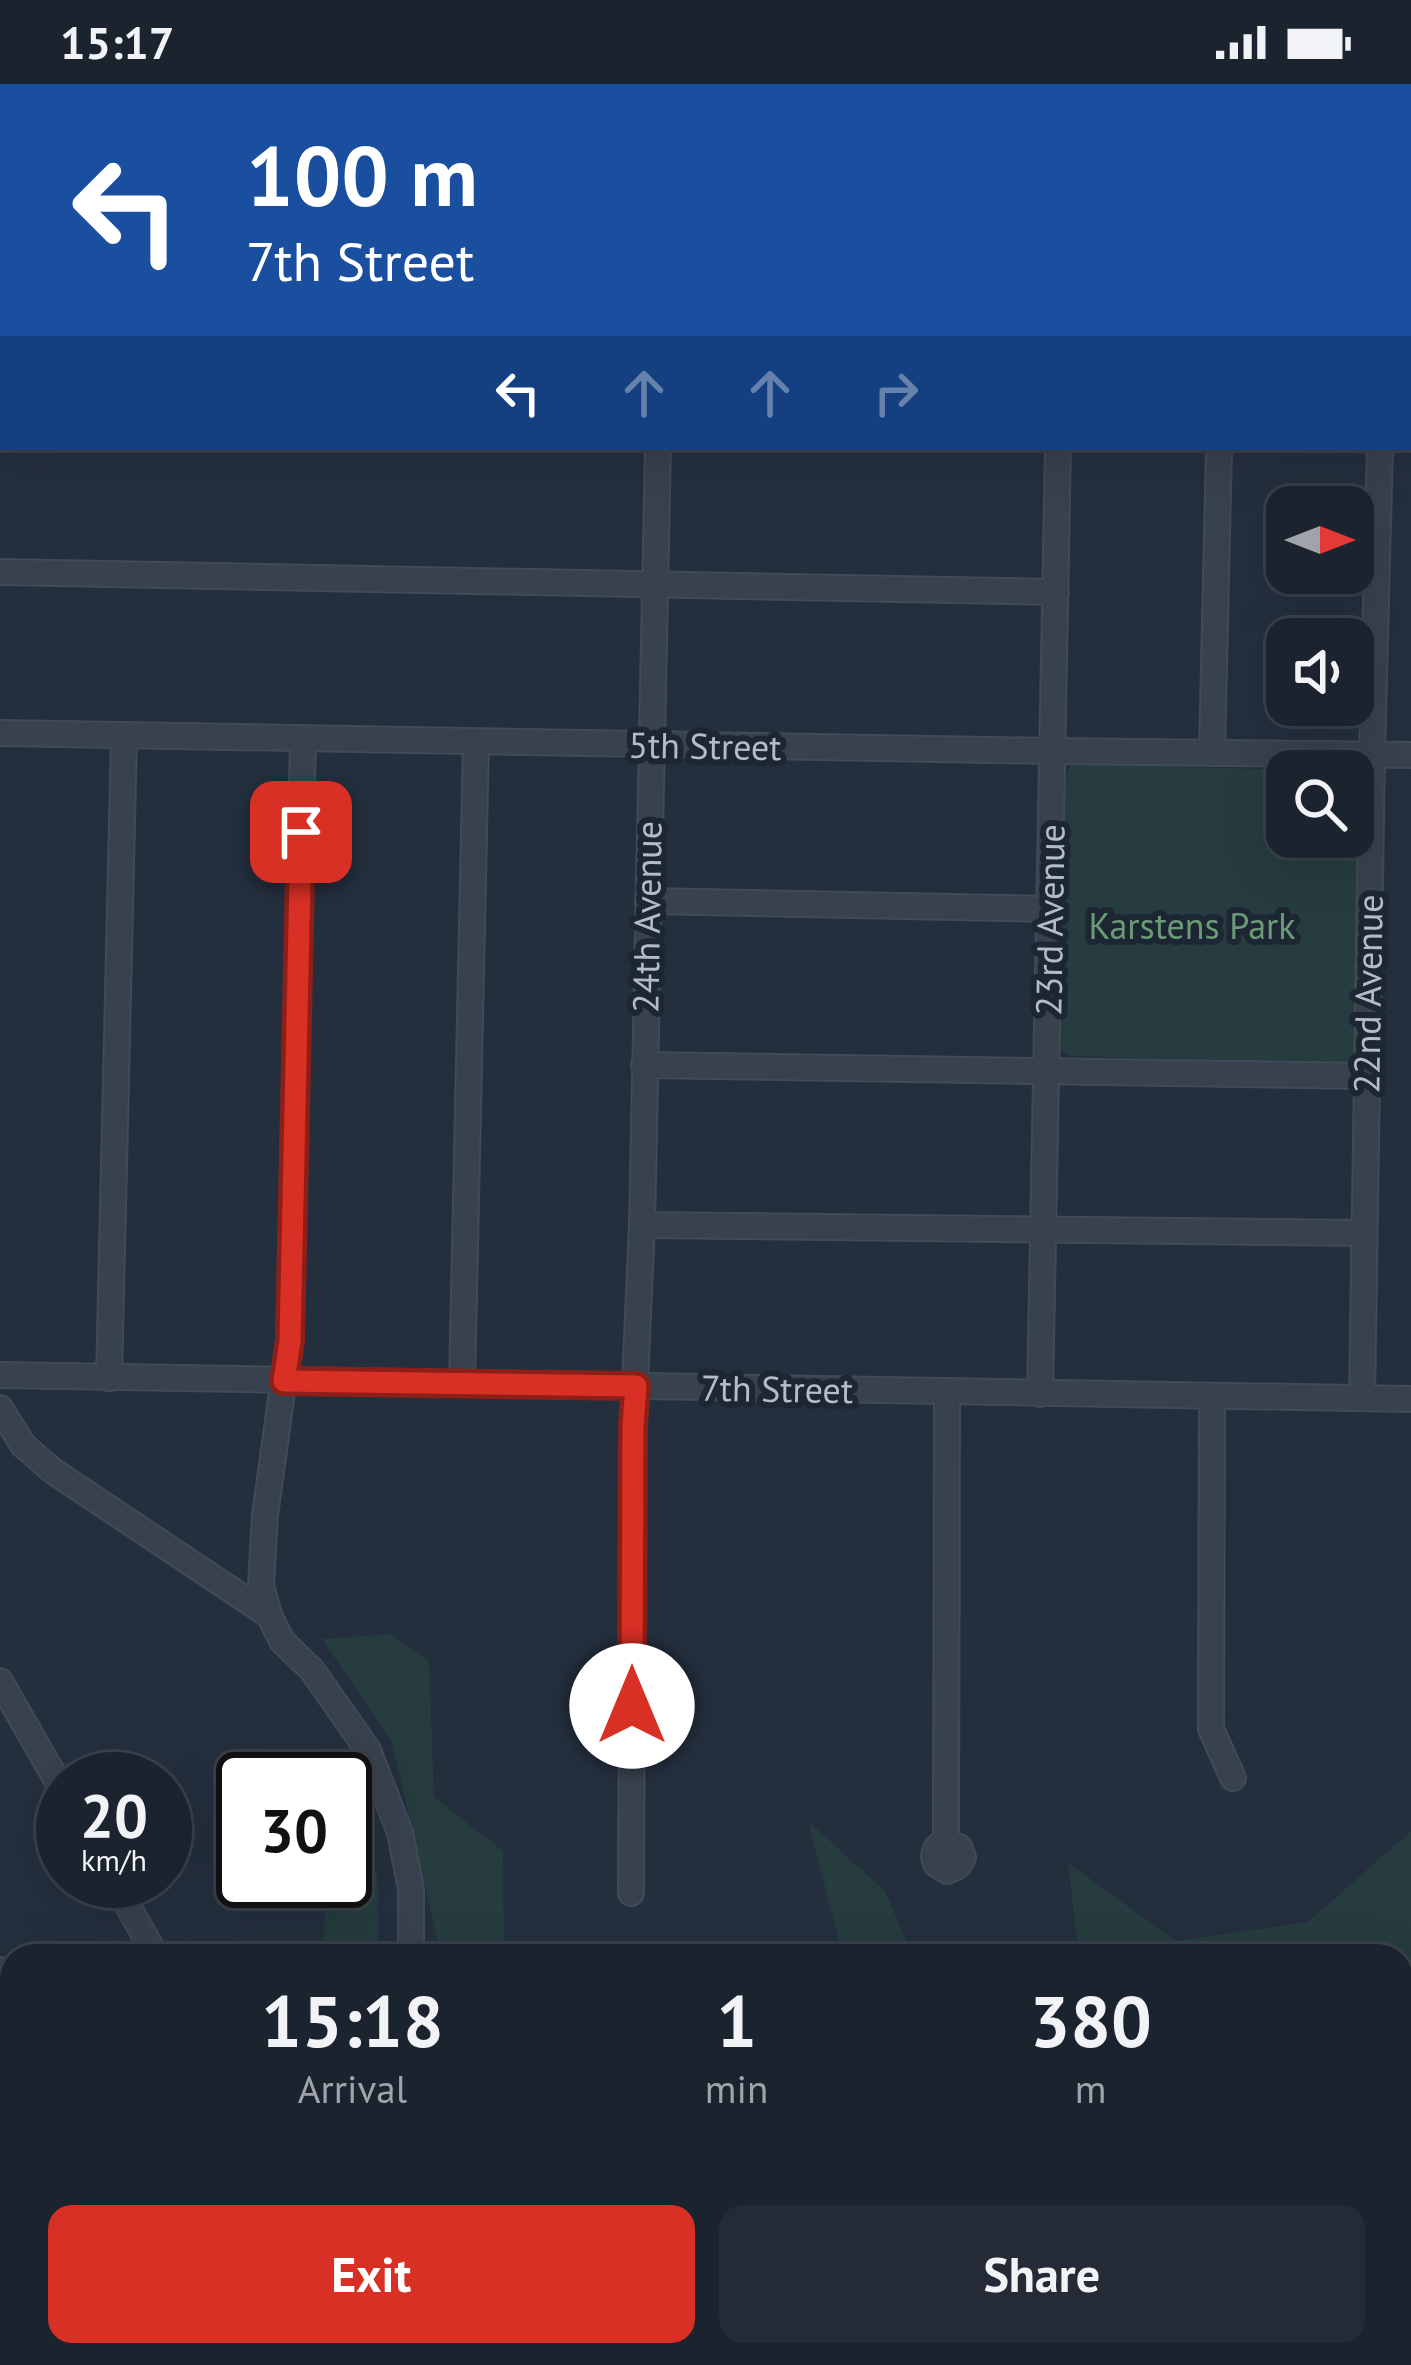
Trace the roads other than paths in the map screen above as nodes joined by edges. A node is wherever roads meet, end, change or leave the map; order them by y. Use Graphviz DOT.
graph roads {
  1 [pos="658,450"];
  2 [pos="1058,450"];
  3 [pos="1219,450"];
  4 [pos="1380,450"];
  5 [pos="0,572"];
  6 [pos="655,585"];
  7 [pos="1056,592"];
  8 [pos="0,733"];
  9 [pos="124,737"];
  10 [pos="303,740"];
  11 [pos="476,742"];
  12 [pos="650,745"];
  13 [pos="1372,750"];
  14 [pos="1053,751"];
  15 [pos="1213,753"];
  16 [pos="1266,753"];
  17 [pos="1374,754"];
  18 [pos="1411,754"];
  19 [pos="1370,858"];
  20 [pos="648,901"];
  21 [pos="1050,909"];
  22 [pos="644,1065"];
  23 [pos="1047,1071"];
  24 [pos="1366,1076"];
  25 [pos="642,1225"];
  26 [pos="1043,1228"];
  27 [pos="1364,1233"];
  28 [pos="0,1375"];
  29 [pos="110,1378"];
  30 [pos="284,1381"];
  31 [pos="462,1384"];
  32 [pos="636,1386"];
  33 [pos="947,1392"];
  34 [pos="1040,1394"];
  35 [pos="1212,1396"];
  36 [pos="1362,1398"];
  37 [pos="1411,1399"];
  38 [pos="0,1408"];
  39 [pos="268,1615"];
  40 [pos="0,1681"];
  41 [pos="41,1752"];
  42 [pos="1233,1778"];
  43 [pos="946,1841"];
  44 [pos="632,1894"];
  45 [pos="129,1908"];
  46 [pos="149,1944"];
  47 [pos="411,1944"];
  1 -- 6 [label="street, 24th Avenue"];
  2 -- 7 [label="street, 23rd Avenue"];
  3 -- 15 [label="street"];
  4 -- 13 [label="street, 22nd Avenue"];
  5 -- 6 [label="street"];
  6 -- 7 [label="street"];
  6 -- 12 [label="street, 24th Avenue"];
  7 -- 14 [label="street, 23rd Avenue"];
  8 -- 9 [label="street, 5th Street"];
  9 -- 10 [label="street, 5th Street"];
  9 -- 29 [label="street"];
  10 -- 11 [label="street, 5th Street"];
  10 -- 30 [label="street"];
  11 -- 12 [label="street, 5th Street"];
  11 -- 31 [label="street"];
  12 -- 14 [label="street, 5th Street"];
  12 -- 20 [label="street, 24th Avenue"];
  14 -- 15 [label="street, 5th Street"];
  14 -- 21 [label="street, 23rd Avenue"];
  15 -- 16 [label="street, 5th Street"];
  17 -- 18 [label="street, 5th Street"];
  19 -- 24 [label="street, 22nd Avenue"];
  20 -- 21 [label="street"];
  20 -- 22 [label="street, 24th Avenue"];
  21 -- 23 [label="street, 23rd Avenue"];
  22 -- 23 [label="street"];
  22 -- 25 [label="street, 24th Avenue"];
  23 -- 24 [label="street"];
  23 -- 26 [label="street, 23rd Avenue"];
  24 -- 27 [label="street, 22nd Avenue"];
  25 -- 26 [label="street"];
  25 -- 32 [label="street, 24th Avenue"];
  26 -- 27 [label="street"];
  26 -- 34 [label="street, 23rd Avenue"];
  27 -- 36 [label="street, 22nd Avenue"];
  28 -- 29 [label="street, 7th Street"];
  29 -- 30 [label="street, 7th Street"];
  30 -- 31 [label="street, 7th Street"];
  30 -- 39 [label="street"];
  31 -- 32 [label="street, 7th Street"];
  32 -- 33 [label="street, 7th Street"];
  32 -- 44 [label="street, 24th Avenue"];
  33 -- 34 [label="street, 7th Street"];
  33 -- 43 [label="street"];
  34 -- 35 [label="street, 7th Street"];
  35 -- 36 [label="street, 7th Street"];
  35 -- 42 [label="street"];
  36 -- 37 [label="street, 7th Street"];
  38 -- 39 [label="street"];
  39 -- 47 [label="street"];
  40 -- 41 [label="street"];
  45 -- 46 [label="street"];
}
